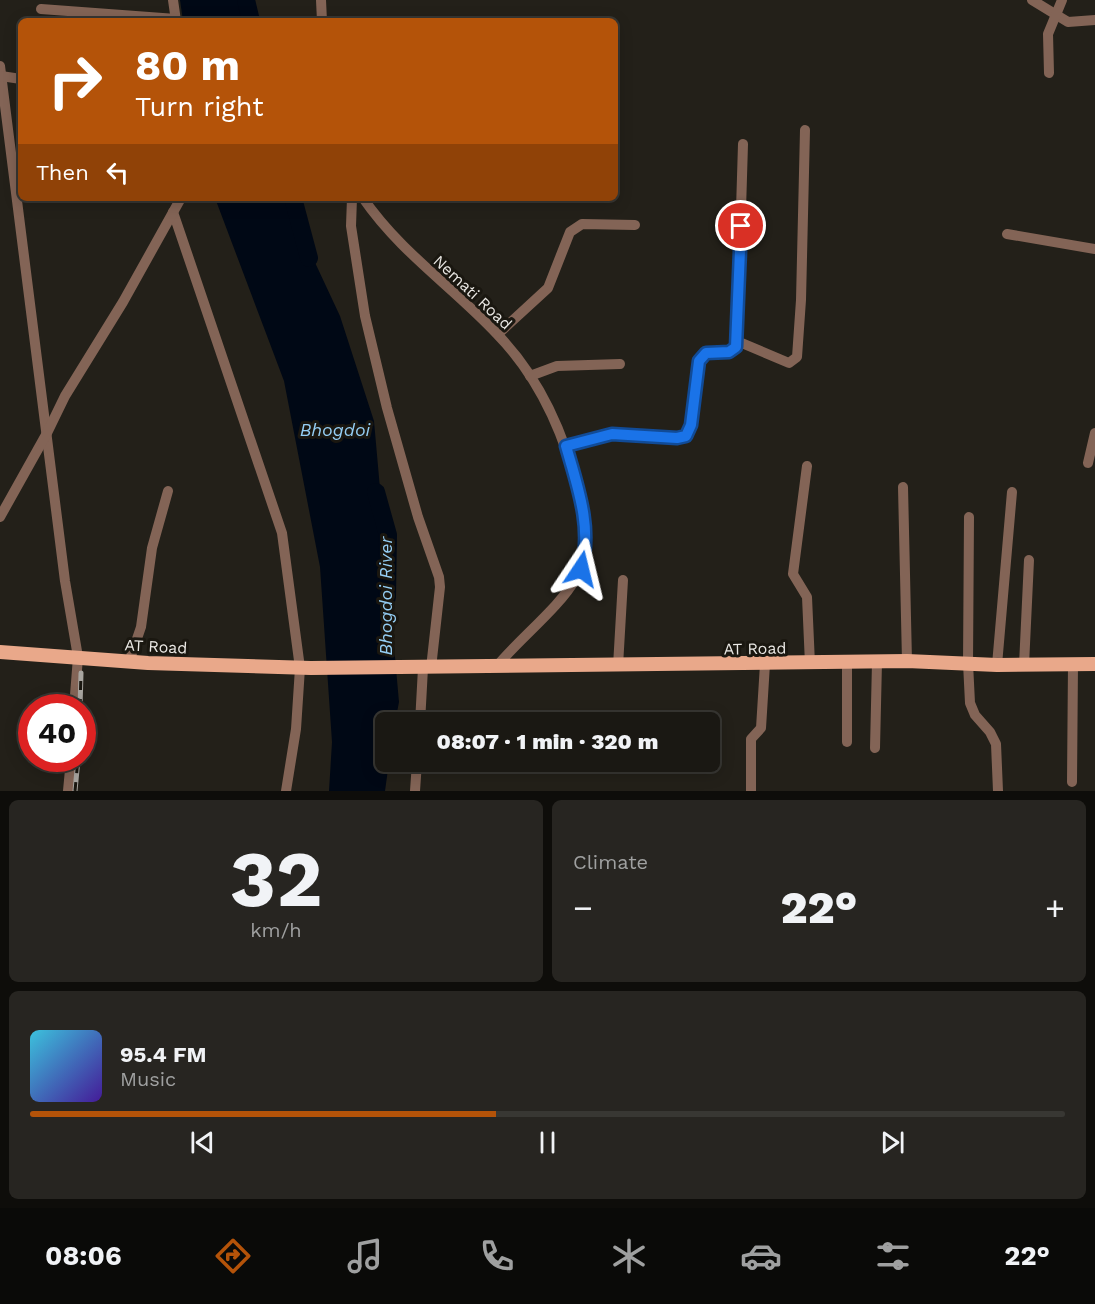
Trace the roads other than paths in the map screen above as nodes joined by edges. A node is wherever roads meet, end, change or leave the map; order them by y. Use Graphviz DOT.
graph roads {
  1 [pos="173,0"];
  2 [pos="321,0"];
  3 [pos="1032,0"];
  4 [pos="1062,0"];
  5 [pos="41,9"];
  6 [pos="1057,14"];
  7 [pos="151,18"];
  8 [pos="176,18"];
  9 [pos="322,18"];
  10 [pos="1095,20"];
  11 [pos="1,71"];
  12 [pos="1048,73"];
  13 [pos="18,78"];
  14 [pos="805,130"];
  15 [pos="743,144"];
  16 [pos="179,201"];
  17 [pos="352,201"];
  18 [pos="365,201"];
  19 [pos="173,212"];
  20 [pos="635,225"];
  21 [pos="1007,234"];
  22 [pos="1095,249"];
  23 [pos="498,334"];
  24 [pos="737,341"];
  25 [pos="620,364"];
  26 [pos="530,376"];
  27 [pos="47,433"];
  28 [pos="1095,433"];
  29 [pos="566,446"];
  30 [pos="1088,464"];
  31 [pos="807,466"];
  32 [pos="903,487"];
  33 [pos="168,491"];
  34 [pos="1012,492"];
  35 [pos="0,516"];
  36 [pos="969,517"];
  37 [pos="1029,560"];
  38 [pos="623,580"];
  39 [pos="0,652"];
  40 [pos="78,657"];
  41 [pos="907,661"];
  42 [pos="129,662"];
  43 [pos="877,662"];
  44 [pos="847,663"];
  45 [pos="968,663"];
  46 [pos="765,664"];
  47 [pos="810,664"];
  48 [pos="1024,664"];
  49 [pos="1073,664"];
  50 [pos="1095,664"];
  51 [pos="997,665"];
  52 [pos="496,666"];
  53 [pos="618,666"];
  54 [pos="305,668"];
  55 [pos="424,668"];
  56 [pos="75,694"];
  57 [pos="421,712"];
  58 [pos="847,742"];
  59 [pos="875,748"];
  60 [pos="70,772"];
  61 [pos="416,772"];
  62 [pos="1072,782"];
  63 [pos="68,791"];
  64 [pos="286,791"];
  65 [pos="415,791"];
  66 [pos="751,791"];
  67 [pos="999,791"];
  1 -- 8 [label="street"];
  2 -- 9 [label="street"];
  3 -- 6 [label="street"];
  4 -- 6 [label="street"];
  5 -- 7 [label="street"];
  6 -- 10 [label="street"];
  6 -- 12 [label="street"];
  11 -- 13 [label="street"];
  11 -- 27 [label="street"];
  14 -- 24 [label="street"];
  15 -- 24 [label="street"];
  16 -- 19 [label="street"];
  17 -- 55 [label="street"];
  18 -- 23 [label="street, Nemati Road"];
  19 -- 27 [label="street"];
  19 -- 54 [label="street"];
  20 -- 23 [label="street"];
  21 -- 22 [label="street"];
  23 -- 26 [label="street, Nemati Road"];
  24 -- 29 [label="street"];
  25 -- 26 [label="street"];
  26 -- 29 [label="street, Nemati Road"];
  27 -- 35 [label="street"];
  27 -- 40 [label="street"];
  28 -- 30 [label="street"];
  29 -- 52 [label="street, Nemati Road"];
  31 -- 47 [label="street"];
  32 -- 41 [label="street"];
  33 -- 42 [label="street"];
  34 -- 51 [label="street"];
  36 -- 45 [label="street"];
  37 -- 48 [label="street"];
  38 -- 53 [label="street"];
  39 -- 40 [label="main road, AT Road"];
  40 -- 42 [label="main road, AT Road"];
  40 -- 56 [label="street"];
  41 -- 43 [label="main road, AT Road"];
  41 -- 45 [label="main road, AT Road"];
  42 -- 54 [label="main road, AT Road"];
  43 -- 44 [label="main road, AT Road"];
  43 -- 59 [label="street"];
  44 -- 47 [label="main road, AT Road"];
  44 -- 58 [label="street"];
  45 -- 51 [label="main road, AT Road"];
  45 -- 67 [label="street"];
  46 -- 47 [label="main road, AT Road"];
  46 -- 53 [label="main road, AT Road"];
  46 -- 66 [label="street"];
  48 -- 49 [label="main road, AT Road"];
  48 -- 51 [label="main road, AT Road"];
  49 -- 50 [label="main road, AT Road"];
  49 -- 62 [label="street"];
  52 -- 53 [label="main road, AT Road"];
  52 -- 55 [label="main road, AT Road"];
  54 -- 55 [label="main road, AT Road"];
  54 -- 64 [label="street"];
  55 -- 57 [label="street"];
  60 -- 63 [label="street"];
  61 -- 65 [label="street"];
}
